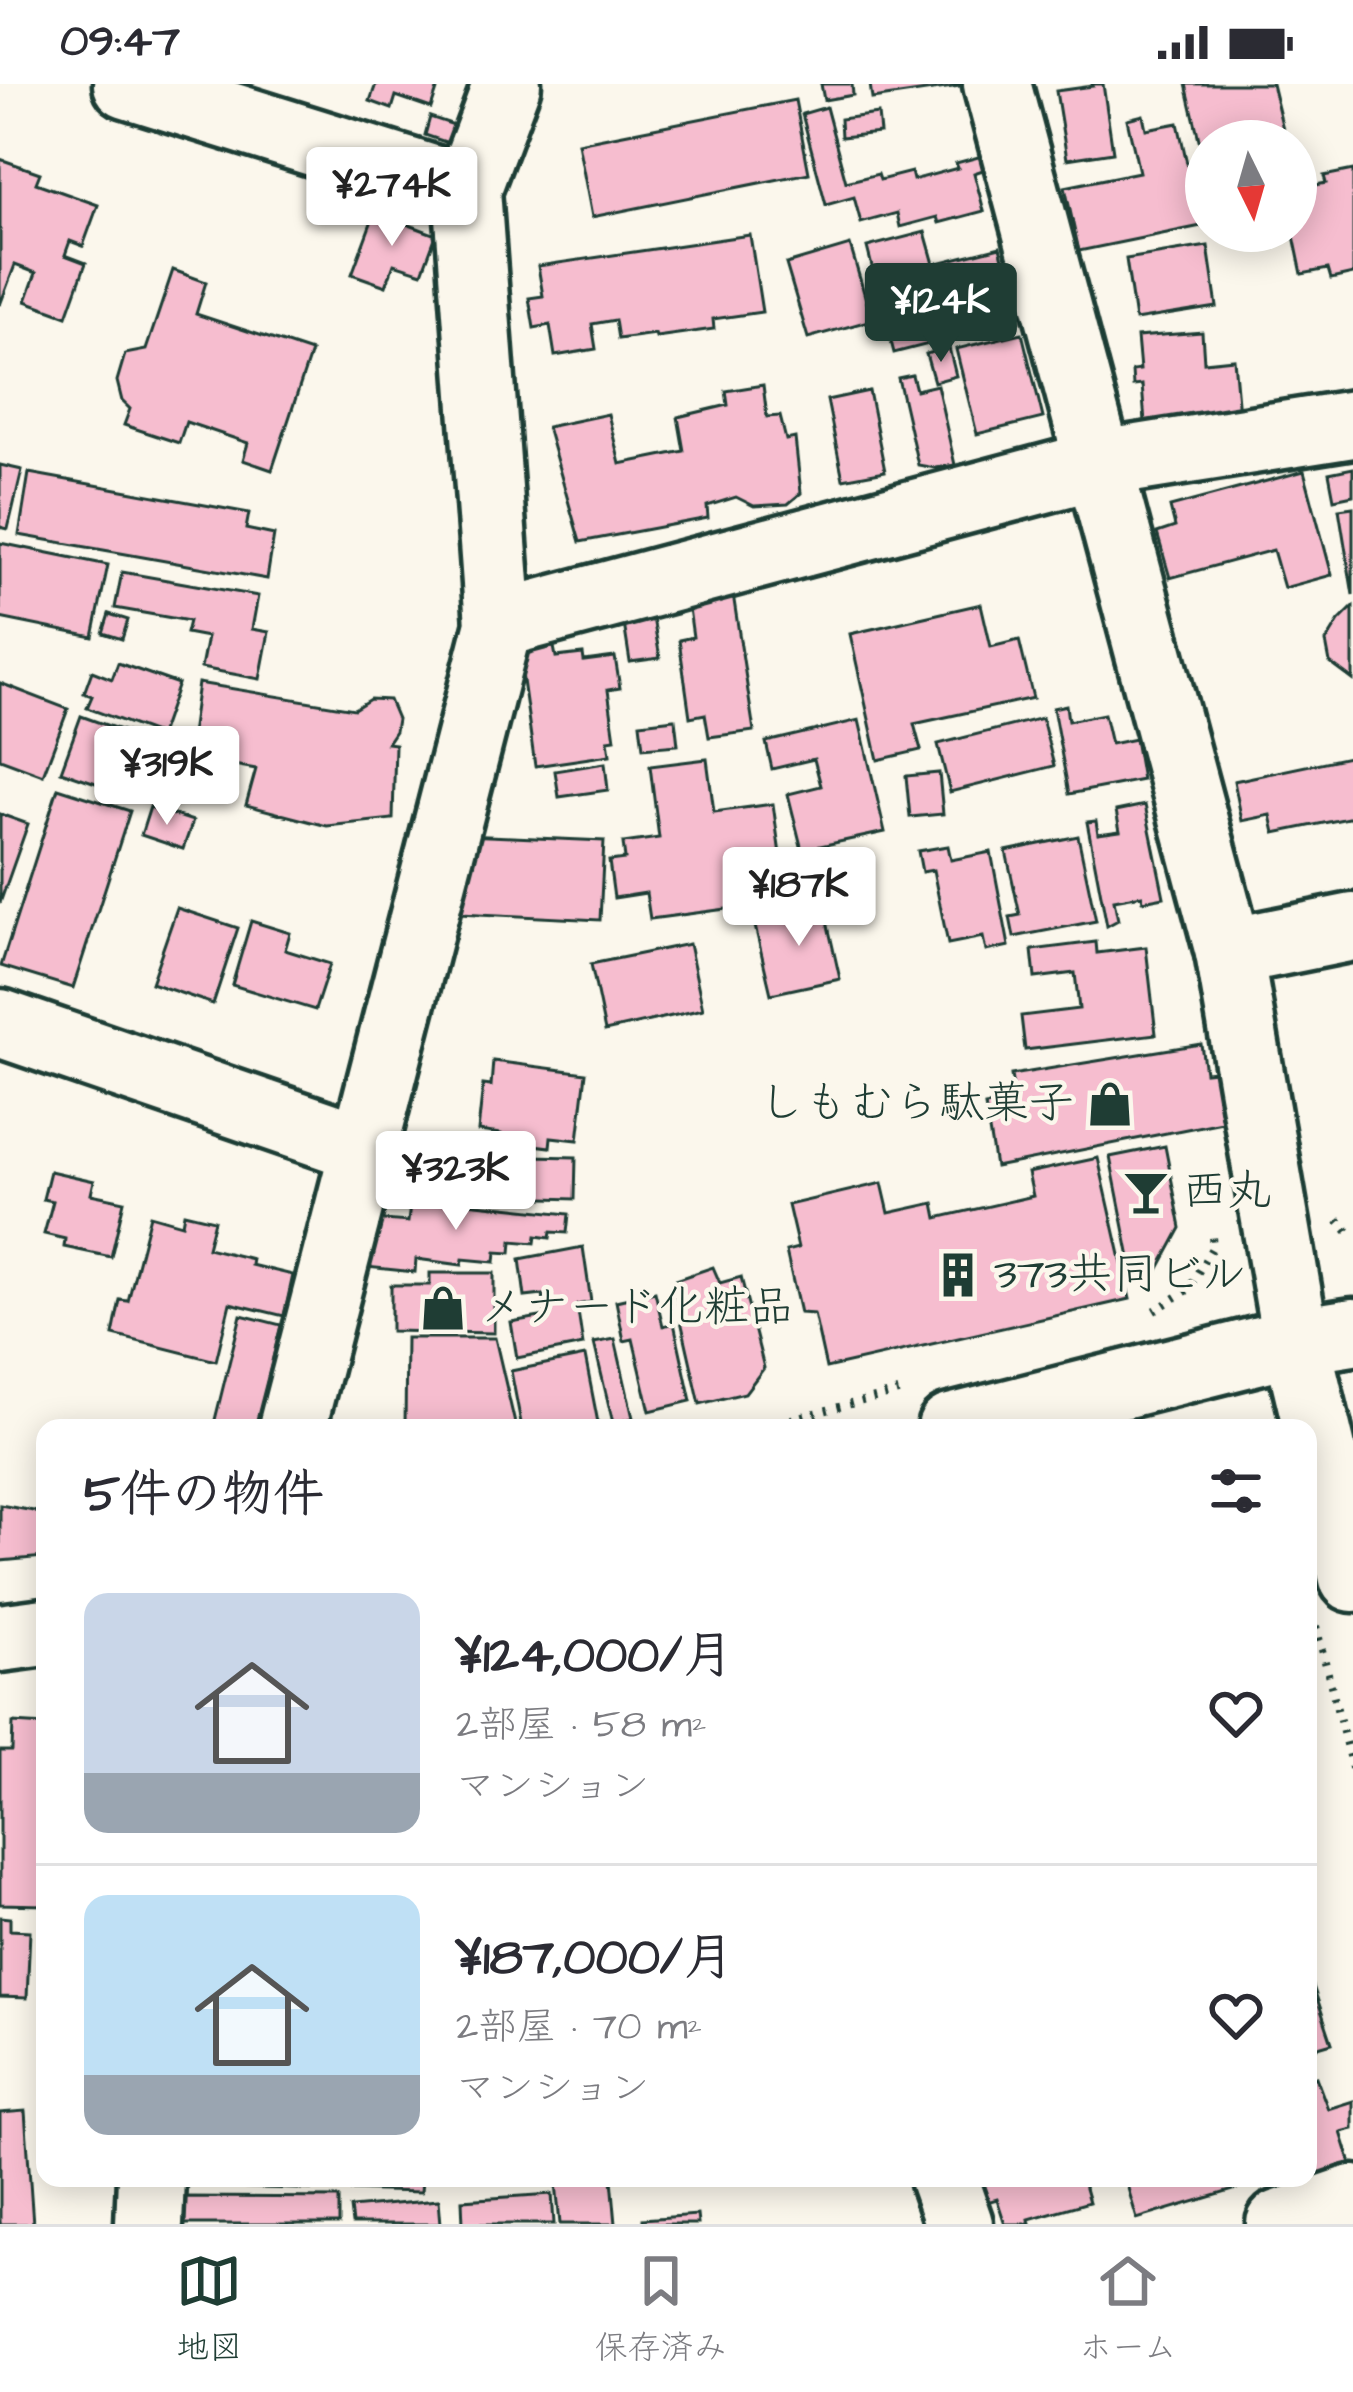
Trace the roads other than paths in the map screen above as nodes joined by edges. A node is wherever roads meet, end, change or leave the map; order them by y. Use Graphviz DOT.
graph roads {
  1 [pos="127,84"];
  2 [pos="507,84"];
  3 [pos="997,84"];
  4 [pos="467,190"];
  5 [pos="1353,424"];
  6 [pos="1100,464"];
  7 [pos="499,624"];
  8 [pos="1353,927"];
  9 [pos="1228,952"];
  10 [pos="0,1023"];
  11 [pos="365,1150"];
  12 [pos="1325,1337"];
  13 [pos="294,1419"];
  14 [pos="988,1419"];
  15 [pos="1333,1598"];
  16 [pos="36,1633"];
  17 [pos="0,1638"];
  18 [pos="151,2187"];
  19 [pos="946,2187"];
  20 [pos="1353,2199"];
  21 [pos="149,2224"];
  22 [pos="958,2224"];
  23 [pos="1280,2224"];
  1 -- 4 [label="street"];
  2 -- 4 [label="street"];
  3 -- 6 [label="street"];
  4 -- 7 [label="street"];
  5 -- 6 [label="street"];
  6 -- 7 [label="street"];
  6 -- 9 [label="street"];
  7 -- 11 [label="street"];
  8 -- 9 [label="street"];
  9 -- 12 [label="street"];
  10 -- 11 [label="street"];
  11 -- 13 [label="street"];
  12 -- 14 [label="street"];
  12 -- 15 [label="street"];
  16 -- 17 [label="street"];
  18 -- 21 [label="street"];
  19 -- 22 [label="street"];
  20 -- 23 [label="street"];
}
